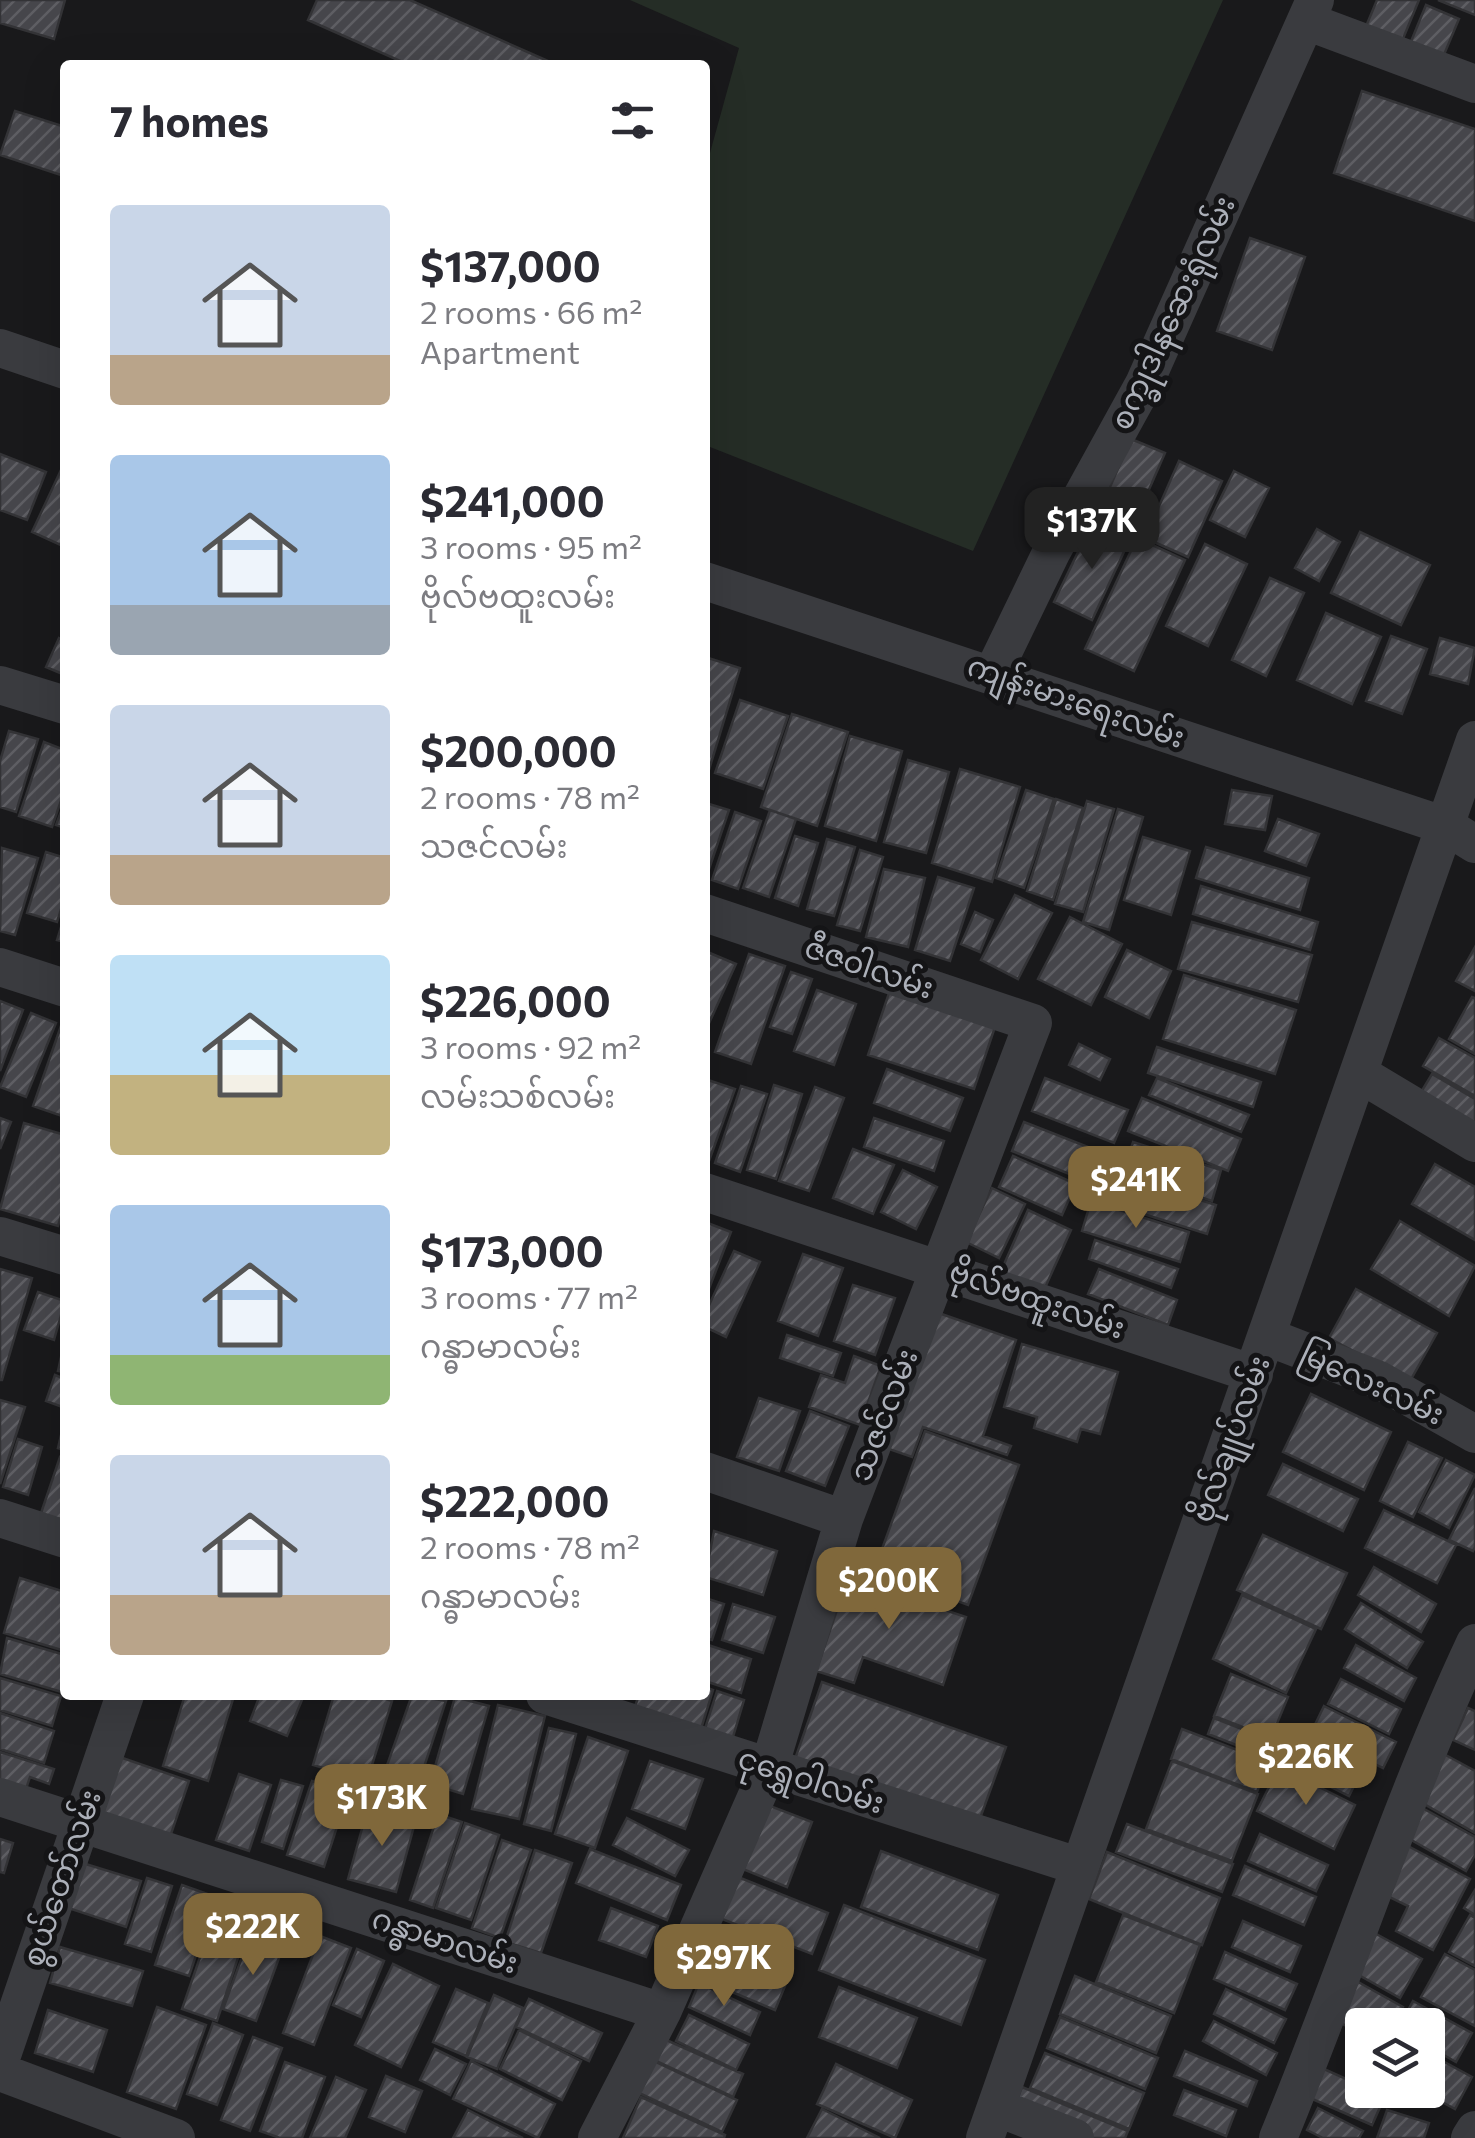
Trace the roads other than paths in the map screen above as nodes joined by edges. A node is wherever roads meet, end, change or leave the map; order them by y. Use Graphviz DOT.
graph roads {
  1 [pos="1310,10"];
  2 [pos="1475,84"];
  3 [pos="0,348"];
  4 [pos="60,368"];
  5 [pos="710,582"];
  6 [pos="993,674"];
  7 [pos="0,684"];
  8 [pos="60,703"];
  9 [pos="1475,740"];
  10 [pos="1460,835"];
  11 [pos="710,914"];
  12 [pos="0,967"];
  13 [pos="60,986"];
  14 [pos="1033,1023"];
  15 [pos="1360,1074"];
  16 [pos="1475,1143"];
  17 [pos="710,1194"];
  18 [pos="0,1236"];
  19 [pos="60,1254"];
  20 [pos="942,1267"];
  21 [pos="1268,1338"];
  22 [pos="1254,1374"];
  23 [pos="1475,1434"];
  24 [pos="710,1472"];
  25 [pos="0,1518"];
  26 [pos="844,1518"];
  27 [pos="60,1537"];
  28 [pos="1475,1642"];
  29 [pos="123,1700"];
  30 [pos="560,1700"];
  31 [pos="769,1768"];
  32 [pos="0,1797"];
  33 [pos="80,1823"];
  34 [pos="1078,1866"];
  35 [pos="662,2012"];
  36 [pos="0,2061"];
  37 [pos="0,2072"];
  38 [pos="991,2122"];
  39 [pos="1475,2130"];
  40 [pos="176,2138"];
  41 [pos="597,2138"];
  42 [pos="1075,2138"];
  43 [pos="1278,2138"];
  44 [pos="1470,2138"];
  1 -- 2 [label="street"];
  1 -- 6 [label="street, စက္ခုဒါနဆေးရုံလမ်း"];
  3 -- 4 [label="street"];
  5 -- 6 [label="street, ကျန်းမားရေးလမ်း"];
  6 -- 10 [label="street, ကျန်းမားရေးလမ်း"];
  7 -- 8 [label="street"];
  9 -- 10 [label="street, ဗိုလ်ချုပ်လမ်း"];
  10 -- 15 [label="street, ဗိုလ်ချုပ်လမ်း"];
  11 -- 14 [label="street, ဇီဇဝါလမ်း"];
  12 -- 13 [label="street"];
  14 -- 20 [label="street, သဇင်လမ်း"];
  15 -- 16 [label="street"];
  15 -- 21 [label="street, ဗိုလ်ချုပ်လမ်း"];
  17 -- 20 [label="street, ဗိုလ်ဗထူးလမ်း"];
  18 -- 19 [label="street"];
  20 -- 22 [label="street, ဗိုလ်ဗထူးလမ်း"];
  20 -- 26 [label="street, သဇင်လမ်း"];
  21 -- 22 [label="street, ဗိုလ်ချုပ်လမ်း"];
  21 -- 23 [label="street, မြလေးလမ်း"];
  22 -- 34 [label="street, ဗိုလ်ချုပ်လမ်း"];
  24 -- 26 [label="street"];
  25 -- 27 [label="street"];
  26 -- 31 [label="street, သဇင်လမ်း"];
  28 -- 43 [label="street"];
  29 -- 33 [label="street, စွယ်တော်လမ်း"];
  30 -- 31 [label="street, ငုရွှေဝါလမ်း"];
  31 -- 34 [label="street, ငုရွှေဝါလမ်း"];
  31 -- 35 [label="street, သဇင်လမ်း"];
  32 -- 33 [label="street, ဂန္ဓာမာလမ်း"];
  33 -- 35 [label="street, ဂန္ဓာမာလမ်း"];
  33 -- 36 [label="street, စွယ်တော်လမ်း"];
  34 -- 38 [label="street, ဗိုလ်ချုပ်လမ်း"];
  35 -- 41 [label="street, သဇင်လမ်း"];
  37 -- 40 [label="street"];
  38 -- 42 [label="street"];
  39 -- 44 [label="street"];
}
